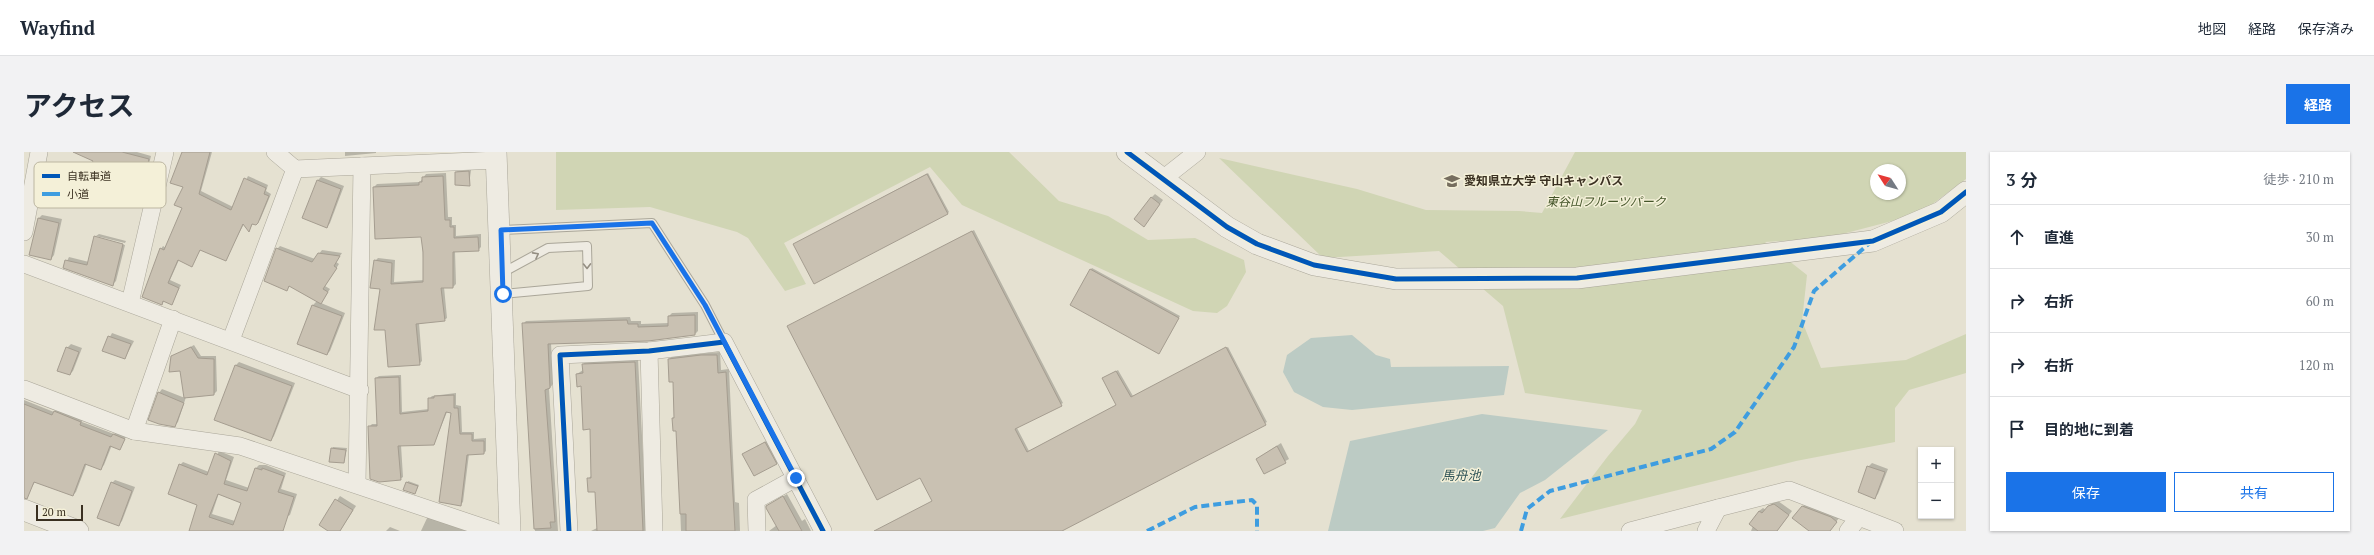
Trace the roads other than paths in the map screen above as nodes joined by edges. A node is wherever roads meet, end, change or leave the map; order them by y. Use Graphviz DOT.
graph roads {
  1 [pos="165,152"];
  2 [pos="275,152"];
  3 [pos="1128,152"];
  4 [pos="1197,152"];
  5 [pos="496,156"];
  6 [pos="33,161"];
  7 [pos="163,162"];
  8 [pos="362,166"];
  9 [pos="295,169"];
  10 [pos="1164,178"];
  11 [pos="1966,192"];
  12 [pos="152,208"];
  13 [pos="501,230"];
  14 [pos="24,232"];
  15 [pos="24,264"];
  16 [pos="502,273"];
  17 [pos="503,294"];
  18 [pos="130,302"];
  19 [pos="173,319"];
  20 [pos="231,340"];
  21 [pos="724,342"];
  22 [pos="648,351"];
  23 [pos="24,389"];
  24 [pos="360,390"];
  25 [pos="134,431"];
  26 [pos="796,478"];
  27 [pos="357,484"];
  28 [pos="1718,508"];
  29 [pos="24,510"];
  30 [pos="1859,517"];
  31 [pos="78,531"];
  32 [pos="494,531"];
  33 [pos="510,531"];
  34 [pos="569,531"];
  35 [pos="654,531"];
  36 [pos="757,531"];
  37 [pos="823,531"];
  38 [pos="1630,531"];
  39 [pos="1706,531"];
  40 [pos="1848,531"];
  41 [pos="1895,531"];
  1 -- 7 [label="street"];
  2 -- 9 [label="street"];
  3 -- 10 [label="street"];
  4 -- 10 [label="street"];
  5 -- 8 [label="street"];
  5 -- 13 [label="street"];
  6 -- 14 [label="street"];
  8 -- 9 [label="street"];
  8 -- 24 [label="street"];
  9 -- 20 [label="street"];
  10 -- 11 [label="street"];
  12 -- 18 [label="street"];
  13 -- 16 [label="street"];
  13 -- 21 [label="lane"];
  15 -- 18 [label="street"];
  16 -- 17 [label="street"];
  16 -- 17 [label="lane, one-way"];
  17 -- 33 [label="street"];
  18 -- 19 [label="street"];
  19 -- 20 [label="street"];
  19 -- 25 [label="street"];
  20 -- 24 [label="street"];
  21 -- 22 [label="street"];
  21 -- 26 [label="street"];
  22 -- 34 [label="street"];
  22 -- 35 [label="street"];
  23 -- 25 [label="street"];
  24 -- 27 [label="street"];
  25 -- 27 [label="street"];
  26 -- 36 [label="street"];
  26 -- 37 [label="street"];
  27 -- 32 [label="street"];
  28 -- 30 [label="street"];
  28 -- 38 [label="street"];
  28 -- 39 [label="street"];
  29 -- 31 [label="street"];
  30 -- 40 [label="street"];
  30 -- 41 [label="street"];
}
